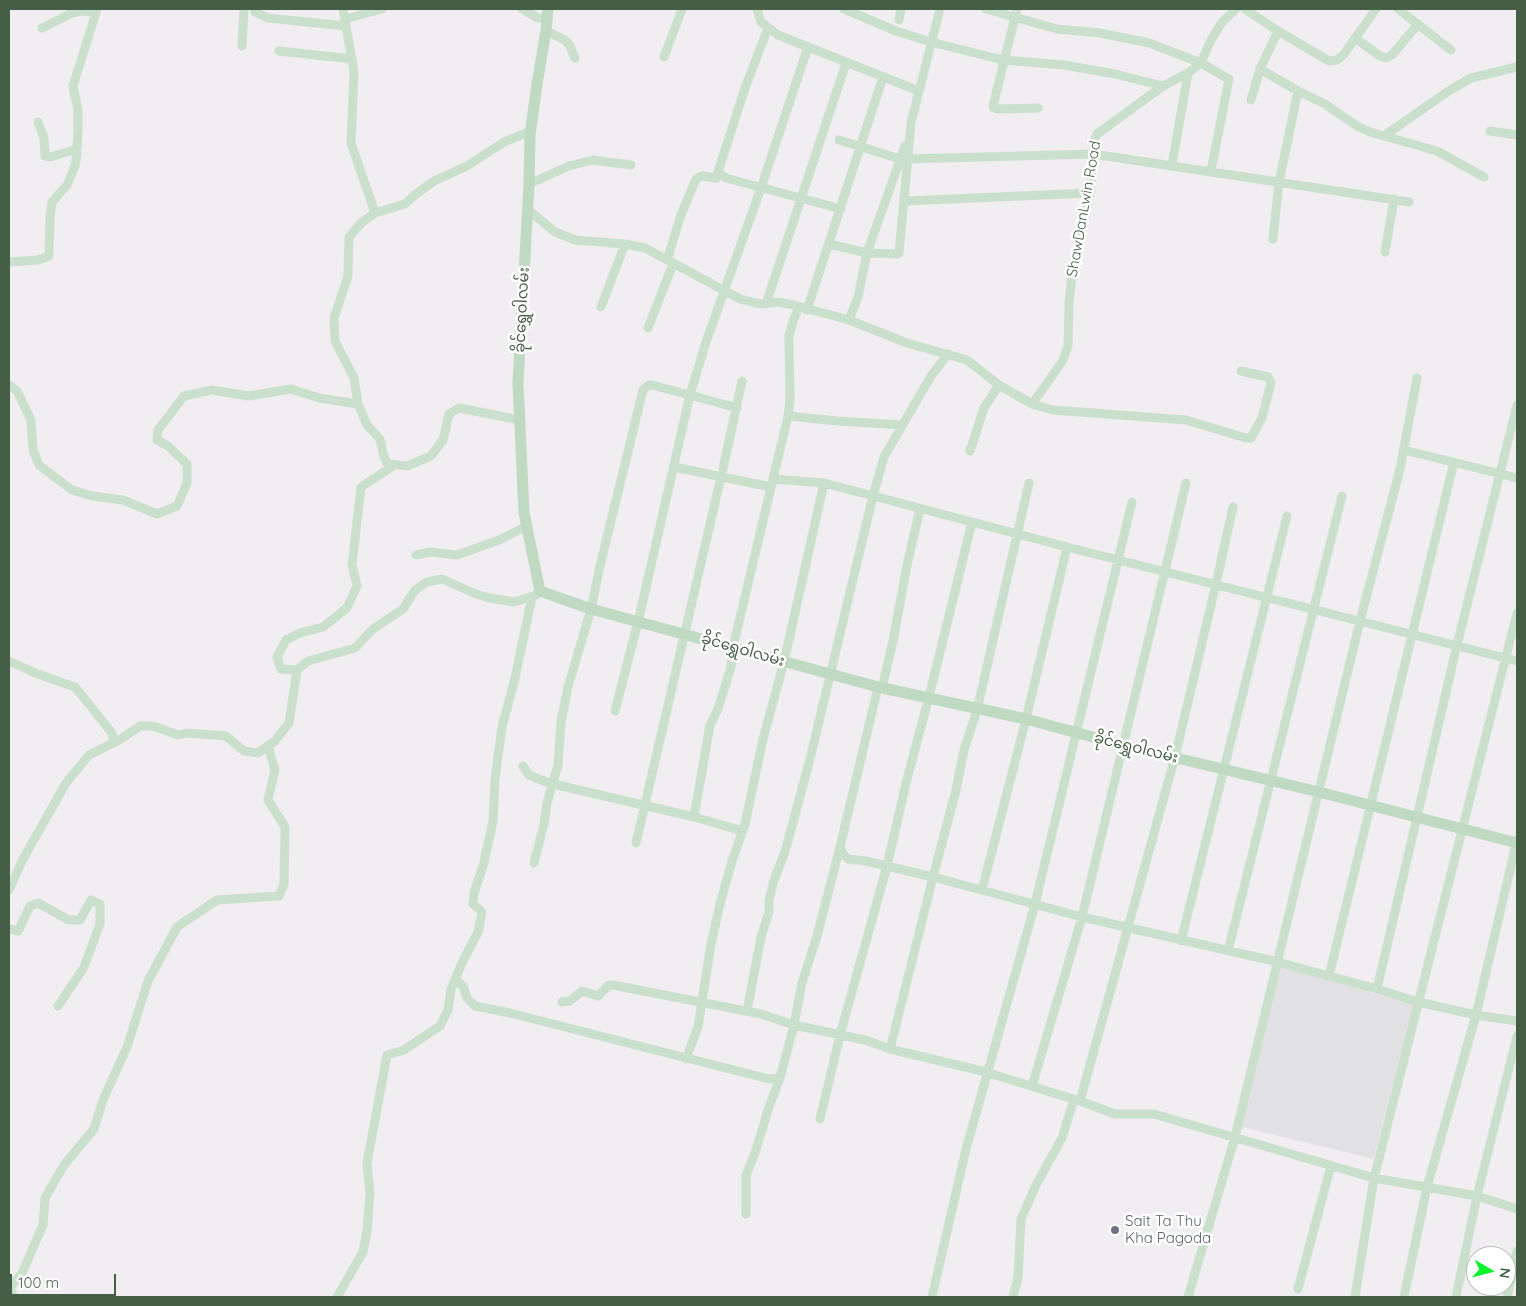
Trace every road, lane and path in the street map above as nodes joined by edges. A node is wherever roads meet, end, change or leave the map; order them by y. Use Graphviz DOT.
graph roads {
  1 [pos="244,9"];
  2 [pos="343,9"];
  3 [pos="382,9"];
  4 [pos="522,9"];
  5 [pos="682,9"];
  6 [pos="757,9"];
  7 [pos="844,9"];
  8 [pos="901,9"];
  9 [pos="940,9"];
  10 [pos="986,9"];
  11 [pos="1236,9"];
  12 [pos="1245,9"];
  13 [pos="1376,9"];
  14 [pos="1398,9"];
  15 [pos="81,10"];
  16 [pos="96,11"];
  17 [pos="255,12"];
  18 [pos="1016,13"];
  19 [pos="548,14"];
  20 [pos="899,20"];
  21 [pos="345,22"];
  22 [pos="1418,24"];
  23 [pos="42,28"];
  24 [pos="768,28"];
  25 [pos="546,31"];
  26 [pos="1278,31"];
  27 [pos="1355,38"];
  28 [pos="931,42"];
  29 [pos="242,46"];
  30 [pos="808,47"];
  31 [pos="1451,50"];
  32 [pos="280,51"];
  33 [pos="664,57"];
  34 [pos="575,58"];
  35 [pos="352,59"];
  36 [pos="1003,60"];
  37 [pos="846,63"];
  38 [pos="1201,63"];
  39 [pos="1517,67"];
  40 [pos="1260,68"];
  41 [pos="1188,73"];
  42 [pos="883,77"];
  43 [pos="1162,86"];
  44 [pos="919,91"];
  45 [pos="1298,91"];
  46 [pos="1251,100"];
  47 [pos="1038,108"];
  48 [pos="38,122"];
  49 [pos="531,130"];
  50 [pos="1490,131"];
  51 [pos="1384,136"];
  52 [pos="1517,136"];
  53 [pos="839,140"];
  54 [pos="861,147"];
  55 [pos="76,149"];
  56 [pos="1092,154"];
  57 [pos="904,159"];
  58 [pos="631,165"];
  59 [pos="1172,165"];
  60 [pos="1211,171"];
  61 [pos="719,173"];
  62 [pos="1484,177"];
  63 [pos="1279,182"];
  64 [pos="529,184"];
  65 [pos="761,188"];
  66 [pos="1090,193"];
  67 [pos="802,199"];
  68 [pos="1394,199"];
  69 [pos="904,201"];
  70 [pos="1409,202"];
  71 [pos="527,209"];
  72 [pos="841,210"];
  73 [pos="375,213"];
  74 [pos="1273,239"];
  75 [pos="625,244"];
  76 [pos="829,244"];
  77 [pos="1385,252"];
  78 [pos="867,253"];
  79 [pos="9,262"];
  80 [pos="670,262"];
  81 [pos="725,291"];
  82 [pos="766,304"];
  83 [pos="601,307"];
  84 [pos="803,308"];
  85 [pos="849,320"];
  86 [pos="648,328"];
  87 [pos="948,354"];
  88 [pos="1241,370"];
  89 [pos="1417,378"];
  90 [pos="742,381"];
  91 [pos="9,385"];
  92 [pos="1000,385"];
  93 [pos="690,395"];
  94 [pos="358,404"];
  95 [pos="1032,404"];
  96 [pos="1517,405"];
  97 [pos="737,408"];
  98 [pos="788,416"];
  99 [pos="520,420"];
  100 [pos="904,425"];
  101 [pos="1404,450"];
  102 [pos="970,451"];
  103 [pos="1454,462"];
  104 [pos="388,464"];
  105 [pos="674,467"];
  106 [pos="722,473"];
  107 [pos="1500,474"];
  108 [pos="1517,478"];
  109 [pos="1029,482"];
  110 [pos="772,483"];
  111 [pos="824,483"];
  112 [pos="1186,483"];
  113 [pos="873,496"];
  114 [pos="1342,496"];
  115 [pos="1132,502"];
  116 [pos="1233,507"];
  117 [pos="920,509"];
  118 [pos="1287,516"];
  119 [pos="972,522"];
  120 [pos="527,526"];
  121 [pos="1018,534"];
  122 [pos="1067,547"];
  123 [pos="416,555"];
  124 [pos="1117,560"];
  125 [pos="1166,572"];
  126 [pos="1216,584"];
  127 [pos="536,594"];
  128 [pos="1267,597"];
  129 [pos="591,609"];
  130 [pos="1313,609"];
  131 [pos="1517,613"];
  132 [pos="1360,621"];
  133 [pos="638,622"];
  134 [pos="685,634"];
  135 [pos="1413,634"];
  136 [pos="1457,646"];
  137 [pos="733,647"];
  138 [pos="1506,658"];
  139 [pos="9,661"];
  140 [pos="1517,661"];
  141 [pos="784,662"];
  142 [pos="291,670"];
  143 [pos="830,673"];
  144 [pos="880,688"];
  145 [pos="929,697"];
  146 [pos="977,710"];
  147 [pos="615,711"];
  148 [pos="1026,720"];
  149 [pos="1075,733"];
  150 [pos="114,742"];
  151 [pos="1122,745"];
  152 [pos="268,746"];
  153 [pos="1175,757"];
  154 [pos="523,766"];
  155 [pos="1224,769"];
  156 [pos="1270,781"];
  157 [pos="552,784"];
  158 [pos="1319,792"];
  159 [pos="1370,805"];
  160 [pos="644,806"];
  161 [pos="694,817"];
  162 [pos="1417,817"];
  163 [pos="1462,830"];
  164 [pos="743,831"];
  165 [pos="1517,842"];
  166 [pos="636,843"];
  167 [pos="840,847"];
  168 [pos="534,863"];
  169 [pos="888,866"];
  170 [pos="933,877"];
  171 [pos="9,890"];
  172 [pos="982,890"];
  173 [pos="1035,904"];
  174 [pos="1082,917"];
  175 [pos="1129,928"];
  176 [pos="9,929"];
  177 [pos="1181,941"];
  178 [pos="1228,951"];
  179 [pos="1278,962"];
  180 [pos="1329,976"];
  181 [pos="455,979"];
  182 [pos="1377,989"];
  183 [pos="562,1002"];
  184 [pos="702,1002"];
  185 [pos="1418,1002"];
  186 [pos="58,1006"];
  187 [pos="747,1012"];
  188 [pos="1476,1015"];
  189 [pos="1517,1022"];
  190 [pos="794,1025"];
  191 [pos="840,1035"];
  192 [pos="1517,1036"];
  193 [pos="890,1050"];
  194 [pos="686,1059"];
  195 [pos="987,1073"];
  196 [pos="780,1078"];
  197 [pos="1032,1086"];
  198 [pos="1077,1100"];
  199 [pos="820,1119"];
  200 [pos="1235,1137"];
  201 [pos="1331,1165"];
  202 [pos="1374,1178"];
  203 [pos="1427,1187"];
  204 [pos="1477,1196"];
  205 [pos="1517,1209"];
  206 [pos="746,1214"];
  207 [pos="1517,1252"];
  208 [pos="9,1288"];
  209 [pos="1298,1289"];
  210 [pos="14,1297"];
  211 [pos="337,1297"];
  212 [pos="932,1297"];
  213 [pos="1013,1297"];
  214 [pos="1188,1297"];
  215 [pos="1355,1297"];
  216 [pos="1404,1297"];
  217 [pos="1456,1297"];
  218 [pos="1507,1297"];
  1 -- 29 [label="street"];
  2 -- 21 [label="street"];
  3 -- 21 [label="street"];
  4 -- 19 [label="street"];
  5 -- 33 [label="street"];
  6 -- 24 [label="street"];
  7 -- 28 [label="street"];
  8 -- 20 [label="street"];
  9 -- 28 [label="street"];
  10 -- 18 [label="street"];
  11 -- 38 [label="street, ShawDanLwin Road"];
  12 -- 26 [label="street"];
  13 -- 27 [label="street"];
  14 -- 22 [label="street"];
  15 -- 16 [label="street"];
  15 -- 23 [label="street"];
  16 -- 55 [label="street"];
  17 -- 21 [label="street"];
  18 -- 36 [label="street"];
  18 -- 38 [label="street"];
  19 -- 25 [label="street, ခိုင်ရွှေဝါလမ်း"];
  21 -- 35 [label="street"];
  22 -- 27 [label="street"];
  22 -- 31 [label="street"];
  24 -- 30 [label="street"];
  24 -- 61 [label="street"];
  25 -- 34 [label="street"];
  25 -- 49 [label="street, ခိုင်ရွှေဝါလမ်း"];
  26 -- 27 [label="street"];
  26 -- 40 [label="street"];
  28 -- 36 [label="street"];
  28 -- 44 [label="street"];
  30 -- 37 [label="street"];
  30 -- 65 [label="street"];
  32 -- 35 [label="street"];
  35 -- 73 [label="street"];
  36 -- 43 [label="street"];
  36 -- 47 [label="street"];
  37 -- 42 [label="street"];
  37 -- 67 [label="street"];
  38 -- 41 [label="street, ShawDanLwin Road"];
  38 -- 60 [label="street"];
  39 -- 51 [label="street"];
  40 -- 45 [label="street"];
  40 -- 46 [label="street"];
  41 -- 43 [label="street, ShawDanLwin Road"];
  41 -- 59 [label="street"];
  42 -- 44 [label="street"];
  42 -- 54 [label="street"];
  43 -- 56 [label="street, ShawDanLwin Road"];
  44 -- 57 [label="street"];
  45 -- 51 [label="street"];
  45 -- 63 [label="street"];
  48 -- 55 [label="street"];
  49 -- 64 [label="street, ခိုင်ရွှေဝါလမ်း"];
  49 -- 73 [label="street"];
  50 -- 52 [label="street"];
  51 -- 62 [label="street"];
  53 -- 54 [label="street"];
  54 -- 57 [label="street"];
  54 -- 72 [label="street"];
  55 -- 79 [label="street"];
  56 -- 57 [label="street"];
  56 -- 59 [label="street"];
  56 -- 66 [label="street, ShawDanLwin Road"];
  57 -- 69 [label="street"];
  57 -- 78 [label="street"];
  58 -- 64 [label="street"];
  59 -- 60 [label="street"];
  60 -- 63 [label="street"];
  61 -- 65 [label="street"];
  61 -- 80 [label="street"];
  63 -- 68 [label="street"];
  63 -- 74 [label="street"];
  64 -- 71 [label="street, ခိုင်ရွှေဝါလမ်း"];
  65 -- 67 [label="street"];
  65 -- 81 [label="street"];
  66 -- 69 [label="street"];
  66 -- 95 [label="street, ShawDanLwin Road"];
  67 -- 72 [label="street"];
  67 -- 82 [label="street"];
  68 -- 70 [label="street"];
  68 -- 77 [label="street"];
  69 -- 78 [label="street"];
  71 -- 75 [label="street"];
  71 -- 99 [label="street, ခိုင်ရွှေဝါလမ်း"];
  72 -- 76 [label="street"];
  73 -- 94 [label="street"];
  75 -- 80 [label="street"];
  75 -- 83 [label="street"];
  76 -- 78 [label="street"];
  76 -- 84 [label="street"];
  78 -- 85 [label="street"];
  80 -- 81 [label="street"];
  80 -- 86 [label="street"];
  81 -- 82 [label="street"];
  81 -- 93 [label="street"];
  82 -- 84 [label="street"];
  84 -- 85 [label="street"];
  84 -- 98 [label="street"];
  85 -- 87 [label="street"];
  87 -- 92 [label="street"];
  87 -- 100 [label="street"];
  88 -- 95 [label="street"];
  89 -- 101 [label="street"];
  90 -- 97 [label="street"];
  91 -- 94 [label="street"];
  92 -- 95 [label="street"];
  92 -- 102 [label="street"];
  93 -- 97 [label="street"];
  93 -- 105 [label="street"];
  93 -- 129 [label="street"];
  94 -- 104 [label="street"];
  96 -- 107 [label="street"];
  97 -- 106 [label="street"];
  98 -- 100 [label="street"];
  98 -- 110 [label="street"];
  99 -- 104 [label="street"];
  99 -- 120 [label="street, ခိုင်ရွှေဝါလမ်း"];
  100 -- 113 [label="street"];
  101 -- 103 [label="street"];
  101 -- 132 [label="street"];
  103 -- 107 [label="street"];
  103 -- 135 [label="street"];
  104 -- 142 [label="street"];
  105 -- 106 [label="street"];
  105 -- 133 [label="street"];
  106 -- 110 [label="street"];
  106 -- 134 [label="street"];
  107 -- 108 [label="street"];
  107 -- 136 [label="street"];
  109 -- 121 [label="street"];
  110 -- 111 [label="street"];
  110 -- 137 [label="street"];
  111 -- 113 [label="street"];
  111 -- 141 [label="street"];
  112 -- 125 [label="street"];
  113 -- 117 [label="street"];
  113 -- 143 [label="street"];
  114 -- 130 [label="street"];
  115 -- 124 [label="street"];
  116 -- 126 [label="street"];
  117 -- 119 [label="street"];
  117 -- 144 [label="street"];
  118 -- 128 [label="street"];
  119 -- 121 [label="street"];
  119 -- 145 [label="street"];
  120 -- 123 [label="street"];
  120 -- 127 [label="street, ခိုင်ရွှေဝါလမ်း"];
  121 -- 122 [label="street"];
  121 -- 146 [label="street"];
  122 -- 124 [label="street"];
  122 -- 148 [label="street"];
  124 -- 125 [label="street"];
  124 -- 149 [label="street"];
  125 -- 126 [label="street"];
  125 -- 151 [label="street"];
  126 -- 128 [label="street"];
  126 -- 153 [label="street"];
  127 -- 129 [label="street, ခိုင်ရွှေဝါလမ်း"];
  127 -- 142 [label="street"];
  127 -- 181 [label="street"];
  128 -- 130 [label="street"];
  128 -- 155 [label="street"];
  129 -- 133 [label="street, ခိုင်ရွှေဝါလမ်း"];
  129 -- 157 [label="street"];
  130 -- 132 [label="street"];
  130 -- 156 [label="street"];
  131 -- 138 [label="street"];
  132 -- 135 [label="street"];
  132 -- 158 [label="street"];
  133 -- 134 [label="street, ခိုင်ရွှေဝါလမ်း"];
  133 -- 147 [label="street"];
  134 -- 137 [label="street, ခိုင်ရွှေဝါလမ်း"];
  134 -- 160 [label="street"];
  135 -- 136 [label="street"];
  135 -- 159 [label="street"];
  136 -- 138 [label="street"];
  136 -- 162 [label="street"];
  137 -- 141 [label="street, ခိုင်ရွှေဝါလမ်း"];
  137 -- 161 [label="street"];
  138 -- 140 [label="street"];
  138 -- 163 [label="street"];
  139 -- 150 [label="street"];
  141 -- 143 [label="street, ခိုင်ရွှေဝါလမ်း"];
  141 -- 164 [label="street"];
  142 -- 152 [label="street"];
  143 -- 144 [label="street, ခိုင်ရွှေဝါလမ်း"];
  143 -- 187 [label="street"];
  144 -- 145 [label="street, ခိုင်ရွှေဝါလမ်း"];
  144 -- 167 [label="street"];
  145 -- 146 [label="street, ခိုင်ရွှေဝါလမ်း"];
  145 -- 169 [label="street"];
  146 -- 148 [label="street, ခိုင်ရွှေဝါလမ်း"];
  146 -- 170 [label="street"];
  148 -- 149 [label="street, ခိုင်ရွှေဝါလမ်း"];
  148 -- 172 [label="street"];
  149 -- 151 [label="street, ခိုင်ရွှေဝါလမ်း"];
  149 -- 173 [label="street"];
  150 -- 152 [label="street"];
  150 -- 171 [label="street"];
  151 -- 153 [label="street, ခိုင်ရွှေဝါလမ်း"];
  151 -- 174 [label="street"];
  152 -- 208 [label="street"];
  153 -- 155 [label="street, ခိုင်ရွှေဝါလမ်း"];
  153 -- 175 [label="street"];
  154 -- 157 [label="street"];
  155 -- 156 [label="street, ခိုင်ရွှေဝါလမ်း"];
  155 -- 177 [label="street"];
  156 -- 158 [label="street, ခိုင်ရွှေဝါလမ်း"];
  156 -- 178 [label="street"];
  157 -- 160 [label="street"];
  157 -- 168 [label="street"];
  158 -- 159 [label="street, ခိုင်ရွှေဝါလမ်း"];
  158 -- 179 [label="street"];
  159 -- 162 [label="street, ခိုင်ရွှေဝါလမ်း"];
  159 -- 180 [label="street"];
  160 -- 161 [label="street"];
  160 -- 166 [label="street"];
  161 -- 164 [label="street"];
  162 -- 163 [label="street, ခိုင်ရွှေဝါလမ်း"];
  162 -- 182 [label="street"];
  163 -- 165 [label="street, ခိုင်ရွှေဝါလမ်း"];
  163 -- 185 [label="street"];
  164 -- 184 [label="street"];
  165 -- 188 [label="street"];
  167 -- 169 [label="street"];
  167 -- 190 [label="street"];
  169 -- 170 [label="street"];
  169 -- 191 [label="street"];
  170 -- 172 [label="street"];
  170 -- 193 [label="street"];
  172 -- 173 [label="street"];
  173 -- 174 [label="street"];
  173 -- 195 [label="street"];
  174 -- 175 [label="street"];
  174 -- 197 [label="street"];
  175 -- 177 [label="street"];
  175 -- 198 [label="street"];
  176 -- 186 [label="street"];
  177 -- 178 [label="street"];
  178 -- 179 [label="street"];
  179 -- 180 [label="street"];
  179 -- 200 [label="street"];
  180 -- 182 [label="street"];
  181 -- 194 [label="street"];
  181 -- 211 [label="street"];
  182 -- 185 [label="street"];
  183 -- 184 [label="street"];
  184 -- 187 [label="street"];
  184 -- 194 [label="street"];
  185 -- 188 [label="street"];
  185 -- 202 [label="street"];
  187 -- 190 [label="street"];
  188 -- 189 [label="street"];
  188 -- 203 [label="street"];
  190 -- 191 [label="street"];
  190 -- 196 [label="street"];
  191 -- 193 [label="street"];
  191 -- 199 [label="street"];
  192 -- 204 [label="street"];
  193 -- 195 [label="street"];
  194 -- 196 [label="street"];
  195 -- 197 [label="street"];
  195 -- 212 [label="street"];
  196 -- 206 [label="street"];
  197 -- 198 [label="street"];
  198 -- 200 [label="street"];
  198 -- 213 [label="street"];
  200 -- 201 [label="street"];
  200 -- 214 [label="street"];
  201 -- 202 [label="street"];
  201 -- 209 [label="street"];
  202 -- 203 [label="street"];
  202 -- 215 [label="street"];
  203 -- 204 [label="street"];
  203 -- 216 [label="street"];
  204 -- 205 [label="street"];
  204 -- 217 [label="street"];
  207 -- 218 [label="street"];
  208 -- 210 [label="street"];
}
